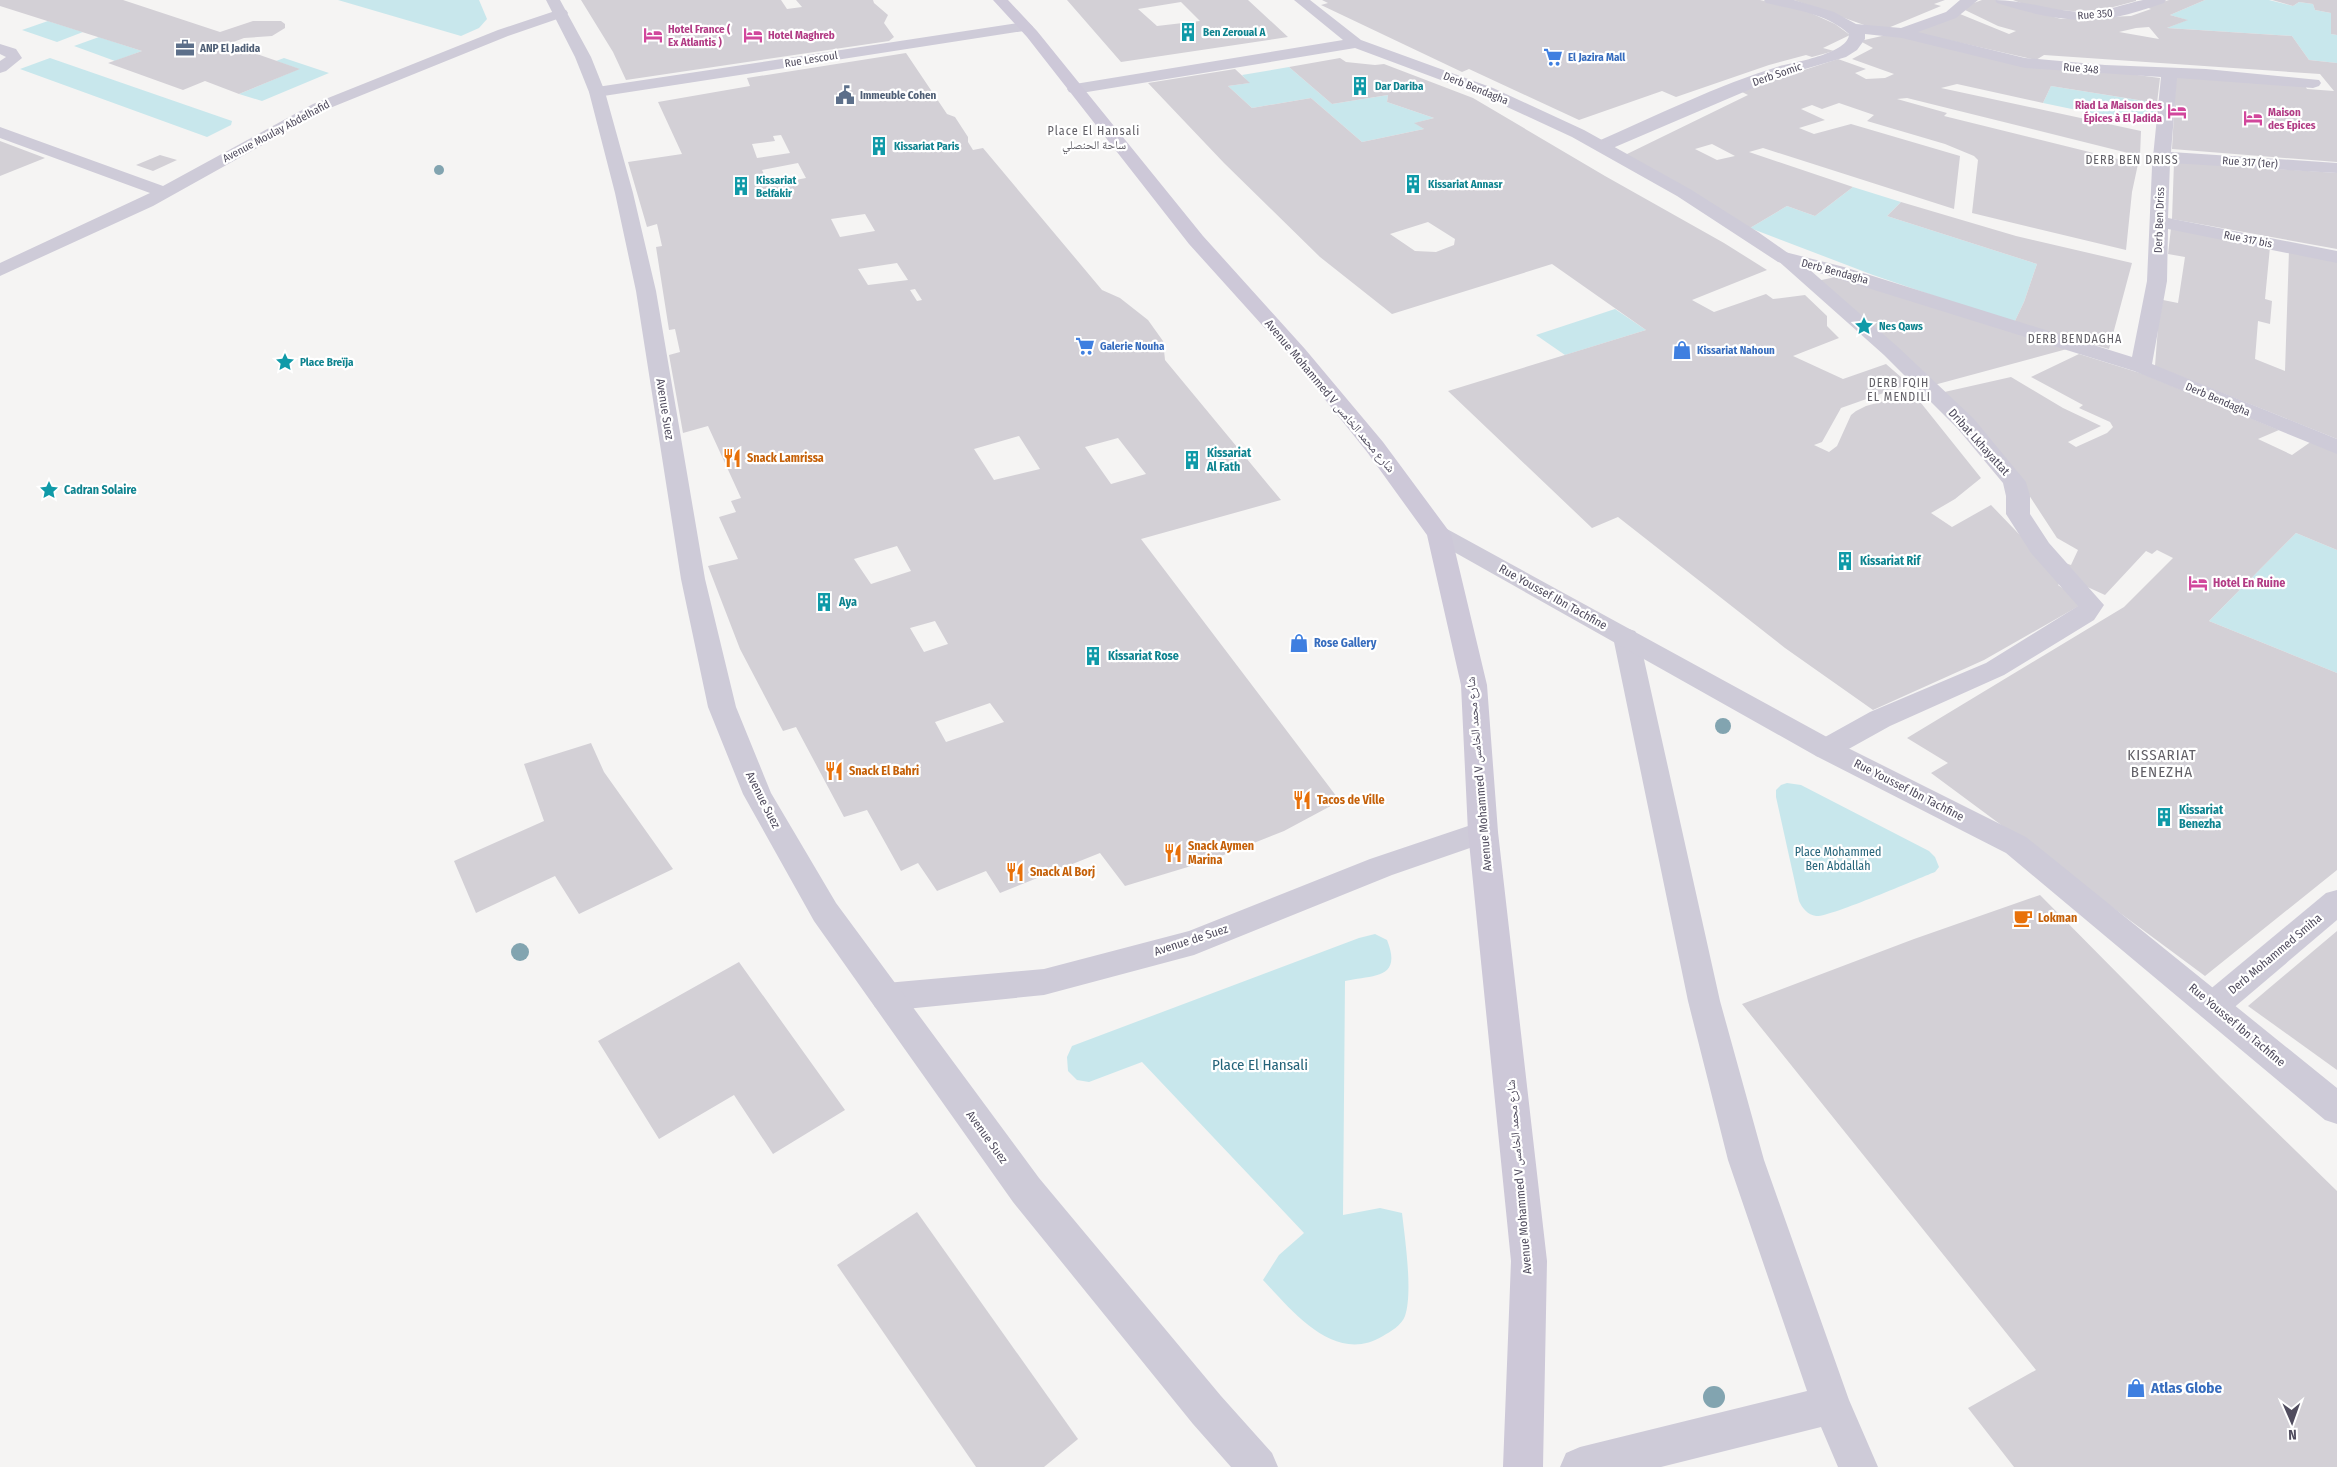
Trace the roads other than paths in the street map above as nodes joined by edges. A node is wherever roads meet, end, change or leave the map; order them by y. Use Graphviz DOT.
graph roads {
  1 [pos="1000,0"];
  2 [pos="1301,0"];
  3 [pos="1971,0"];
  4 [pos="2002,0"];
  5 [pos="2159,0"];
  6 [pos="1779,1"];
  7 [pos="557,6"];
  8 [pos="1025,27"];
  9 [pos="1852,28"];
  10 [pos="1902,33"];
  11 [pos="1356,42"];
  12 [pos="0,48"];
  13 [pos="0,68"];
  14 [pos="2169,72"];
  15 [pos="2313,83"];
  16 [pos="1075,89"];
  17 [pos="597,92"];
  18 [pos="0,132"];
  19 [pos="1602,146"];
  20 [pos="2162,157"];
  21 [pos="2337,168"];
  22 [pos="163,192"];
  23 [pos="2159,222"];
  24 [pos="0,250"];
  25 [pos="2337,257"];
  26 [pos="1785,258"];
  27 [pos="22,260"];
  28 [pos="0,270"];
  29 [pos="2141,367"];
  30 [pos="2337,447"];
  31 [pos="1439,534"];
  32 [pos="1626,637"];
  33 [pos="1826,749"];
  34 [pos="1482,832"];
  35 [pos="2337,902"];
  36 [pos="886,997"];
  37 [pos="2213,1006"];
  38 [pos="2337,1109"];
  39 [pos="1831,1405"];
  40 [pos="1258,1467"];
  41 [pos="1523,1467"];
  42 [pos="1580,1467"];
  43 [pos="1858,1467"];
  1 -- 8 [label="street, Avenue Mohammed V شارع محمد الخامس"];
  2 -- 11 [label="street"];
  3 -- 10 [label="street"];
  4 -- 5 [label="street, Rue 350"];
  6 -- 9 [label="street"];
  7 -- 17 [label="street, Avenue Suez"];
  7 -- 22 [label="street, Avenue Moulay Abdelhafid"];
  8 -- 16 [label="street, Avenue Mohammed V شارع محمد الخامس"];
  8 -- 17 [label="street, Rue Lescoul"];
  9 -- 10 [label="street, Rue 348"];
  9 -- 19 [label="street, Derb Somic"];
  10 -- 14 [label="street, Rue 348"];
  11 -- 16 [label="street"];
  11 -- 19 [label="street, Derb Bendagha"];
  12 -- 13 [label="street"];
  14 -- 15 [label="street, Rue 348"];
  14 -- 20 [label="street, Derb Ben Driss"];
  16 -- 31 [label="street, Avenue Mohammed V شارع محمد الخامس"];
  17 -- 36 [label="street, Avenue Suez"];
  18 -- 22 [label="street"];
  19 -- 26 [label="street, Derb Bendagha"];
  20 -- 21 [label="street, Rue 317 (1er)"];
  20 -- 23 [label="street, Derb Ben Driss"];
  22 -- 27 [label="street, Avenue Moulay Abdelhafid"];
  23 -- 25 [label="street, Rue 317 bis"];
  23 -- 29 [label="street, Derb Ben Driss"];
  24 -- 27 [label="street"];
  26 -- 29 [label="street, Derb Bendagha"];
  26 -- 33 [label="street, Dribat Lkhayattat"];
  27 -- 28 [label="street, Avenue Moulay Abdelhafid"];
  29 -- 30 [label="street, Derb Bendagha"];
  31 -- 32 [label="street, Rue Youssef Ibn Tachfine"];
  31 -- 34 [label="street, Avenue Mohammed V شارع محمد الخامس"];
  32 -- 33 [label="street, Rue Youssef Ibn Tachfine"];
  32 -- 39 [label="street"];
  33 -- 37 [label="street, Rue Youssef Ibn Tachfine"];
  34 -- 36 [label="street, Avenue de Suez"];
  34 -- 41 [label="street, Avenue Mohammed V شارع محمد الخامس"];
  35 -- 37 [label="street, Derb Mohammed Smiha"];
  36 -- 40 [label="street, Avenue Suez"];
  37 -- 38 [label="street, Rue Youssef Ibn Tachfine"];
  39 -- 42 [label="street"];
  39 -- 43 [label="street"];
}
